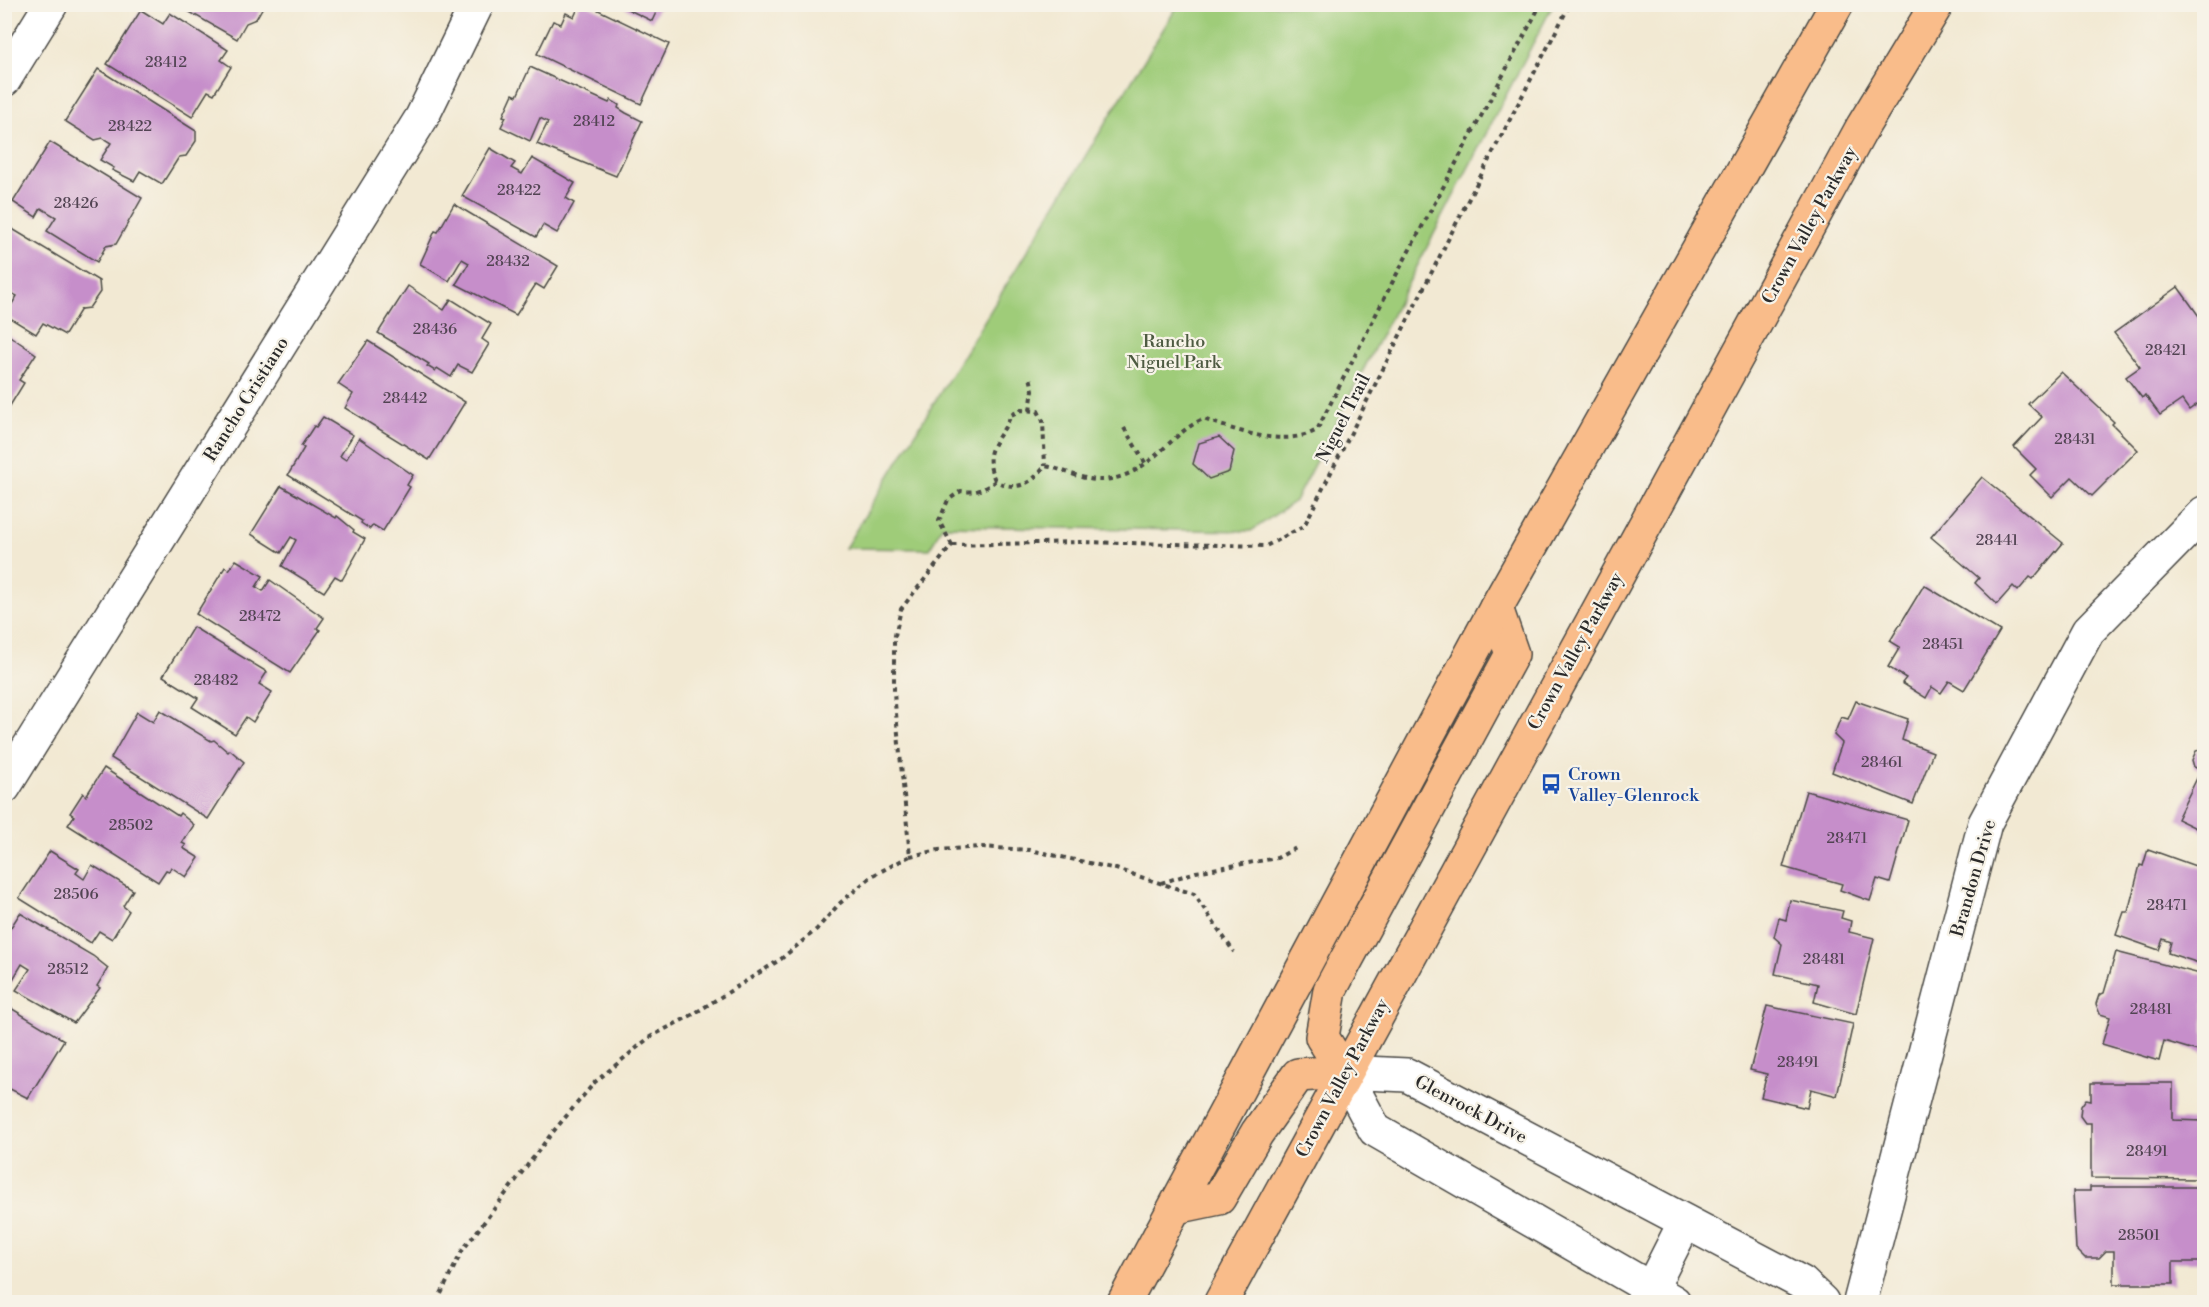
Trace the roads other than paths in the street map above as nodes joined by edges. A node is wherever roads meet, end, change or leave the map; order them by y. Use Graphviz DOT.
graph roads {
  1 [pos="51,4"];
  2 [pos="477,4"];
  3 [pos="1837,4"];
  4 [pos="1937,4"];
  5 [pos="4,80"];
  6 [pos="2205,513"];
  7 [pos="1496,608"];
  8 [pos="4,787"];
  9 [pos="1344,1072"];
  10 [pos="1176,1207"];
  11 [pos="1685,1222"];
  12 [pos="1662,1296"];
  13 [pos="1124,1302"];
  14 [pos="1221,1302"];
  15 [pos="1822,1302"];
  16 [pos="1860,1302"];
  1 -- 5 [label="street"];
  2 -- 8 [label="street, Rancho Cristiano"];
  3 -- 7 [label="main road"];
  4 -- 9 [label="main road, Crown Valley Parkway"];
  6 -- 16 [label="street, Brandon Drive"];
  7 -- 9 [label="main road"];
  7 -- 10 [label="main road"];
  9 -- 10 [label="main road"];
  9 -- 11 [label="street, Glenrock Drive"];
  9 -- 12 [label="street"];
  9 -- 14 [label="main road, Crown Valley Parkway"];
  10 -- 13 [label="main road"];
  11 -- 12 [label="street"];
  11 -- 15 [label="street, Glenrock Drive"];
}
